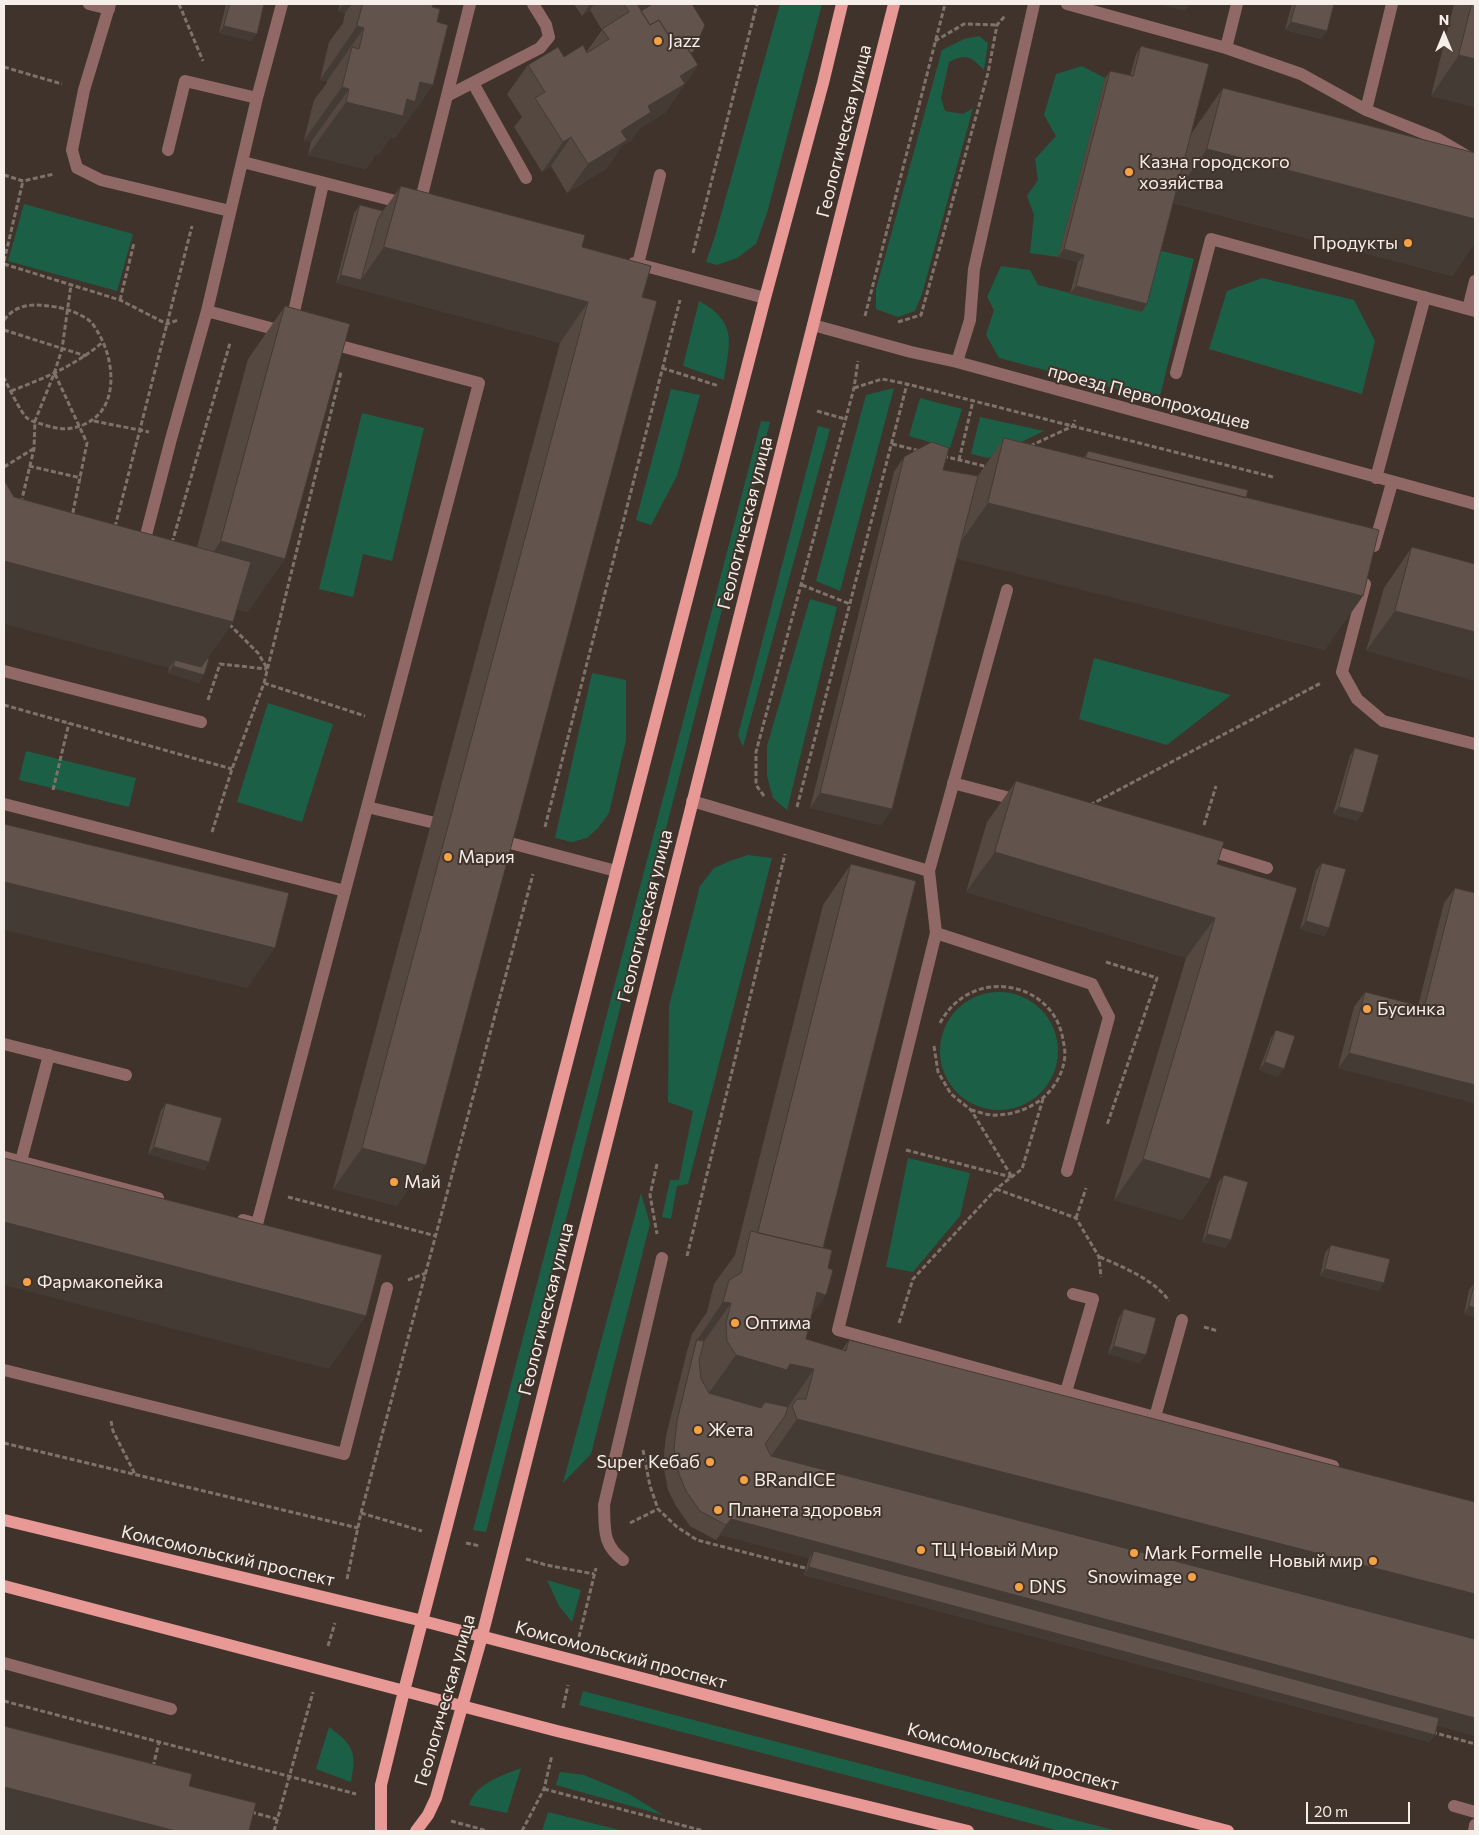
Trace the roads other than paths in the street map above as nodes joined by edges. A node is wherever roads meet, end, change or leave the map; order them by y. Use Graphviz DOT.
graph roads {
  1 [pos="89,4"];
  2 [pos="282,4"];
  3 [pos="470,4"];
  4 [pos="533,4"];
  5 [pos="842,4"];
  6 [pos="894,4"];
  7 [pos="1034,4"];
  8 [pos="1067,4"];
  9 [pos="1238,4"];
  10 [pos="1392,4"];
  11 [pos="110,6"];
  12 [pos="1226,48"];
  13 [pos="474,83"];
  14 [pos="447,96"];
  15 [pos="257,98"];
  16 [pos="1366,110"];
  17 [pos="168,150"];
  18 [pos="1475,161"];
  19 [pos="243,162"];
  20 [pos="660,175"];
  21 [pos="526,178"];
  22 [pos="323,184"];
  23 [pos="230,211"];
  24 [pos="619,259"];
  25 [pos="638,264"];
  26 [pos="1475,280"];
  27 [pos="1425,297"];
  28 [pos="765,298"];
  29 [pos="1471,310"];
  30 [pos="207,311"];
  31 [pos="813,325"];
  32 [pos="318,340"];
  33 [pos="956,362"];
  34 [pos="1176,373"];
  35 [pos="1376,478"];
  36 [pos="1392,482"];
  37 [pos="1475,504"];
  38 [pos="112,540"];
  39 [pos="1007,590"];
  40 [pos="4,671"];
  41 [pos="201,722"];
  42 [pos="1475,744"];
  43 [pos="954,783"];
  44 [pos="692,801"];
  45 [pos="4,804"];
  46 [pos="1035,805"];
  47 [pos="367,808"];
  48 [pos="431,822"];
  49 [pos="496,839"];
  50 [pos="1194,846"];
  51 [pos="1267,868"];
  52 [pos="616,871"];
  53 [pos="929,871"];
  54 [pos="345,891"];
  55 [pos="936,933"];
  56 [pos="4,1044"];
  57 [pos="49,1056"];
  58 [pos="126,1075"];
  59 [pos="4,1157"];
  60 [pos="21,1161"];
  61 [pos="1067,1171"];
  62 [pos="172,1201"];
  63 [pos="229,1216"];
  64 [pos="662,1258"];
  65 [pos="387,1288"];
  66 [pos="1073,1294"];
  67 [pos="1182,1320"];
  68 [pos="4,1370"];
  69 [pos="1066,1392"];
  70 [pos="1156,1417"];
  71 [pos="1344,1468"];
  72 [pos="4,1520"];
  73 [pos="623,1560"];
  74 [pos="4,1586"];
  75 [pos="423,1621"];
  76 [pos="482,1636"];
  77 [pos="4,1663"];
  78 [pos="404,1691"];
  79 [pos="462,1706"];
  80 [pos="171,1709"];
  81 [pos="1454,1806"];
  82 [pos="1475,1812"];
  83 [pos="1475,1825"];
  84 [pos="940,1828"];
  85 [pos="381,1831"];
  86 [pos="416,1831"];
  87 [pos="968,1831"];
  88 [pos="1228,1831"];
  89 [pos="1474,1831"];
  1 -- 11 [label="street"];
  2 -- 15 [label="street"];
  3 -- 14 [label="street"];
  4 -- 13 [label="street"];
  5 -- 28 [label="main road, Геологическая улица"];
  6 -- 31 [label="main road, Геологическая улица"];
  7 -- 33 [label="street"];
  8 -- 12 [label="street"];
  9 -- 12 [label="street"];
  10 -- 16 [label="street"];
  11 -- 23 [label="street"];
  12 -- 16 [label="street"];
  13 -- 14 [label="street"];
  13 -- 21 [label="street"];
  14 -- 22 [label="street"];
  15 -- 17 [label="street"];
  15 -- 19 [label="street"];
  16 -- 18 [label="street"];
  19 -- 22 [label="street"];
  19 -- 23 [label="street"];
  20 -- 25 [label="street"];
  22 -- 30 [label="street"];
  23 -- 30 [label="street"];
  24 -- 25 [label="street"];
  25 -- 28 [label="street"];
  26 -- 29 [label="street"];
  27 -- 29 [label="street"];
  27 -- 34 [label="street"];
  27 -- 35 [label="street"];
  28 -- 52 [label="main road, Геологическая улица"];
  30 -- 38 [label="street"];
  31 -- 33 [label="street, проезд Первопроходцев"];
  31 -- 44 [label="main road, Геологическая улица"];
  32 -- 47 [label="street"];
  33 -- 35 [label="street, проезд Первопроходцев"];
  35 -- 36 [label="street, проезд Первопроходцев"];
  36 -- 37 [label="street, проезд Первопроходцев"];
  36 -- 42 [label="street"];
  39 -- 43 [label="street"];
  40 -- 41 [label="street"];
  43 -- 46 [label="street"];
  43 -- 53 [label="street"];
  44 -- 53 [label="street"];
  44 -- 76 [label="main road, Геологическая улица"];
  45 -- 54 [label="street"];
  47 -- 48 [label="street"];
  47 -- 54 [label="street"];
  49 -- 52 [label="street"];
  50 -- 51 [label="street"];
  52 -- 75 [label="main road, Геологическая улица"];
  53 -- 55 [label="street"];
  54 -- 63 [label="street"];
  55 -- 61 [label="street"];
  55 -- 69 [label="street"];
  56 -- 57 [label="street"];
  57 -- 58 [label="street"];
  57 -- 60 [label="street"];
  59 -- 60 [label="street"];
  60 -- 62 [label="street"];
  64 -- 73 [label="street"];
  65 -- 68 [label="street"];
  66 -- 69 [label="street"];
  67 -- 70 [label="street"];
  69 -- 70 [label="street"];
  70 -- 71 [label="street"];
  72 -- 75 [label="main road, Комсомольский проспект"];
  74 -- 78 [label="main road"];
  75 -- 76 [label="main road, Комсомольский проспект"];
  75 -- 78 [label="main road, Геологическая улица"];
  76 -- 79 [label="main road, Геологическая улица"];
  76 -- 88 [label="main road, Комсомольский проспект"];
  77 -- 80 [label="street"];
  78 -- 79 [label="main road"];
  78 -- 85 [label="main road, Геологическая улица"];
  79 -- 84 [label="main road"];
  79 -- 86 [label="main road, Геологическая улица"];
  81 -- 82 [label="street"];
  83 -- 89 [label="street"];
  84 -- 87 [label="main road"];
}
